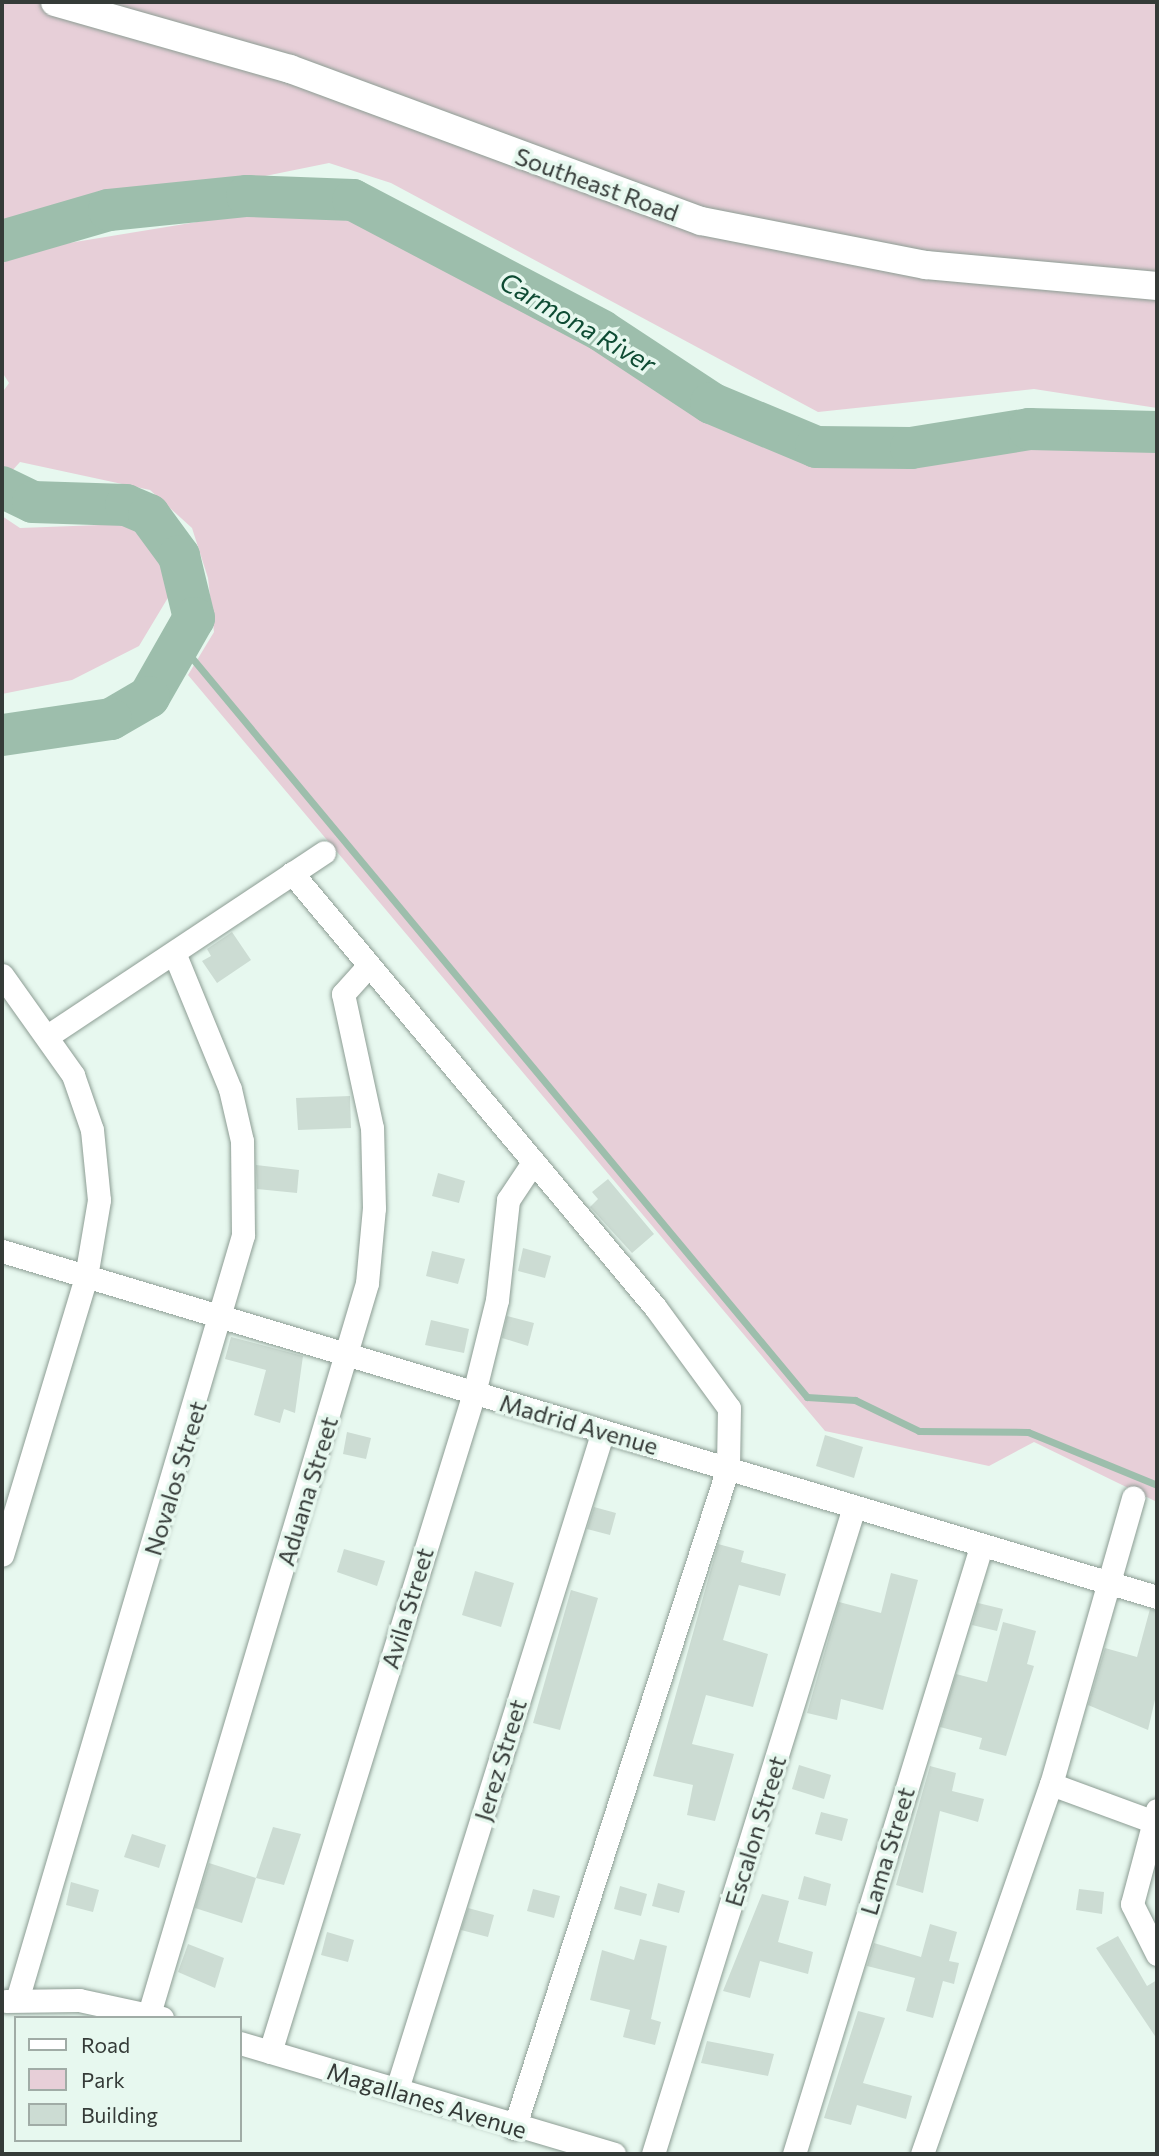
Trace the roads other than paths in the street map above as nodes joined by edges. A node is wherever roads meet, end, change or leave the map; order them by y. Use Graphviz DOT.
graph roads {
  1 [pos="55,2"];
  2 [pos="1157,286"];
  3 [pos="324,852"];
  4 [pos="292,873"];
  5 [pos="175,955"];
  6 [pos="367,967"];
  7 [pos="2,975"];
  8 [pos="49,1035"];
  9 [pos="531,1164"];
  10 [pos="2,1251"];
  11 [pos="86,1277"];
  12 [pos="223,1316"];
  13 [pos="348,1353"];
  14 [pos="474,1393"];
  15 [pos="603,1431"];
  16 [pos="728,1468"];
  17 [pos="1133,1498"];
  18 [pos="854,1507"];
  19 [pos="981,1547"];
  20 [pos="2,1555"];
  21 [pos="1108,1582"];
  22 [pos="1157,1597"];
  23 [pos="1051,1784"];
  24 [pos="1156,1818"];
  25 [pos="1157,1955"];
  26 [pos="10,2001"];
  27 [pos="155,2016"];
  28 [pos="242,2044"];
  29 [pos="270,2052"];
  30 [pos="397,2089"];
  31 [pos="514,2128"];
  32 [pos="614,2154"];
  33 [pos="653,2154"];
  34 [pos="794,2154"];
  35 [pos="922,2154"];
  1 -- 2 [label="street, Southeast Road"];
  3 -- 4 [label="street"];
  4 -- 5 [label="street"];
  4 -- 6 [label="street"];
  5 -- 8 [label="street"];
  5 -- 12 [label="street, Novalos Street"];
  6 -- 9 [label="street"];
  6 -- 13 [label="street, Aduana Street"];
  7 -- 8 [label="street"];
  8 -- 11 [label="street"];
  9 -- 14 [label="street, Avila Street"];
  9 -- 16 [label="street"];
  10 -- 11 [label="street, Madrid Avenue"];
  11 -- 12 [label="street, Madrid Avenue"];
  11 -- 20 [label="street"];
  12 -- 13 [label="street, Madrid Avenue"];
  12 -- 26 [label="street, Novalos Street"];
  13 -- 14 [label="street, Madrid Avenue"];
  13 -- 27 [label="street, Aduana Street"];
  14 -- 15 [label="street, Madrid Avenue"];
  14 -- 29 [label="street, Avila Street"];
  15 -- 16 [label="street, Madrid Avenue"];
  15 -- 30 [label="street, Jerez Street"];
  16 -- 18 [label="street, Madrid Avenue"];
  16 -- 31 [label="street"];
  17 -- 21 [label="street"];
  18 -- 19 [label="street, Madrid Avenue"];
  18 -- 33 [label="street, Escalon Street"];
  19 -- 21 [label="street, Madrid Avenue"];
  19 -- 34 [label="street, Lama Street"];
  21 -- 22 [label="street, Madrid Avenue"];
  21 -- 23 [label="street"];
  23 -- 24 [label="street"];
  23 -- 35 [label="street"];
  24 -- 25 [label="street"];
  26 -- 27 [label="street"];
  28 -- 29 [label="street, Magallanes Avenue"];
  29 -- 30 [label="street, Magallanes Avenue"];
  30 -- 31 [label="street, Magallanes Avenue"];
  31 -- 32 [label="street, Magallanes Avenue"];
}
